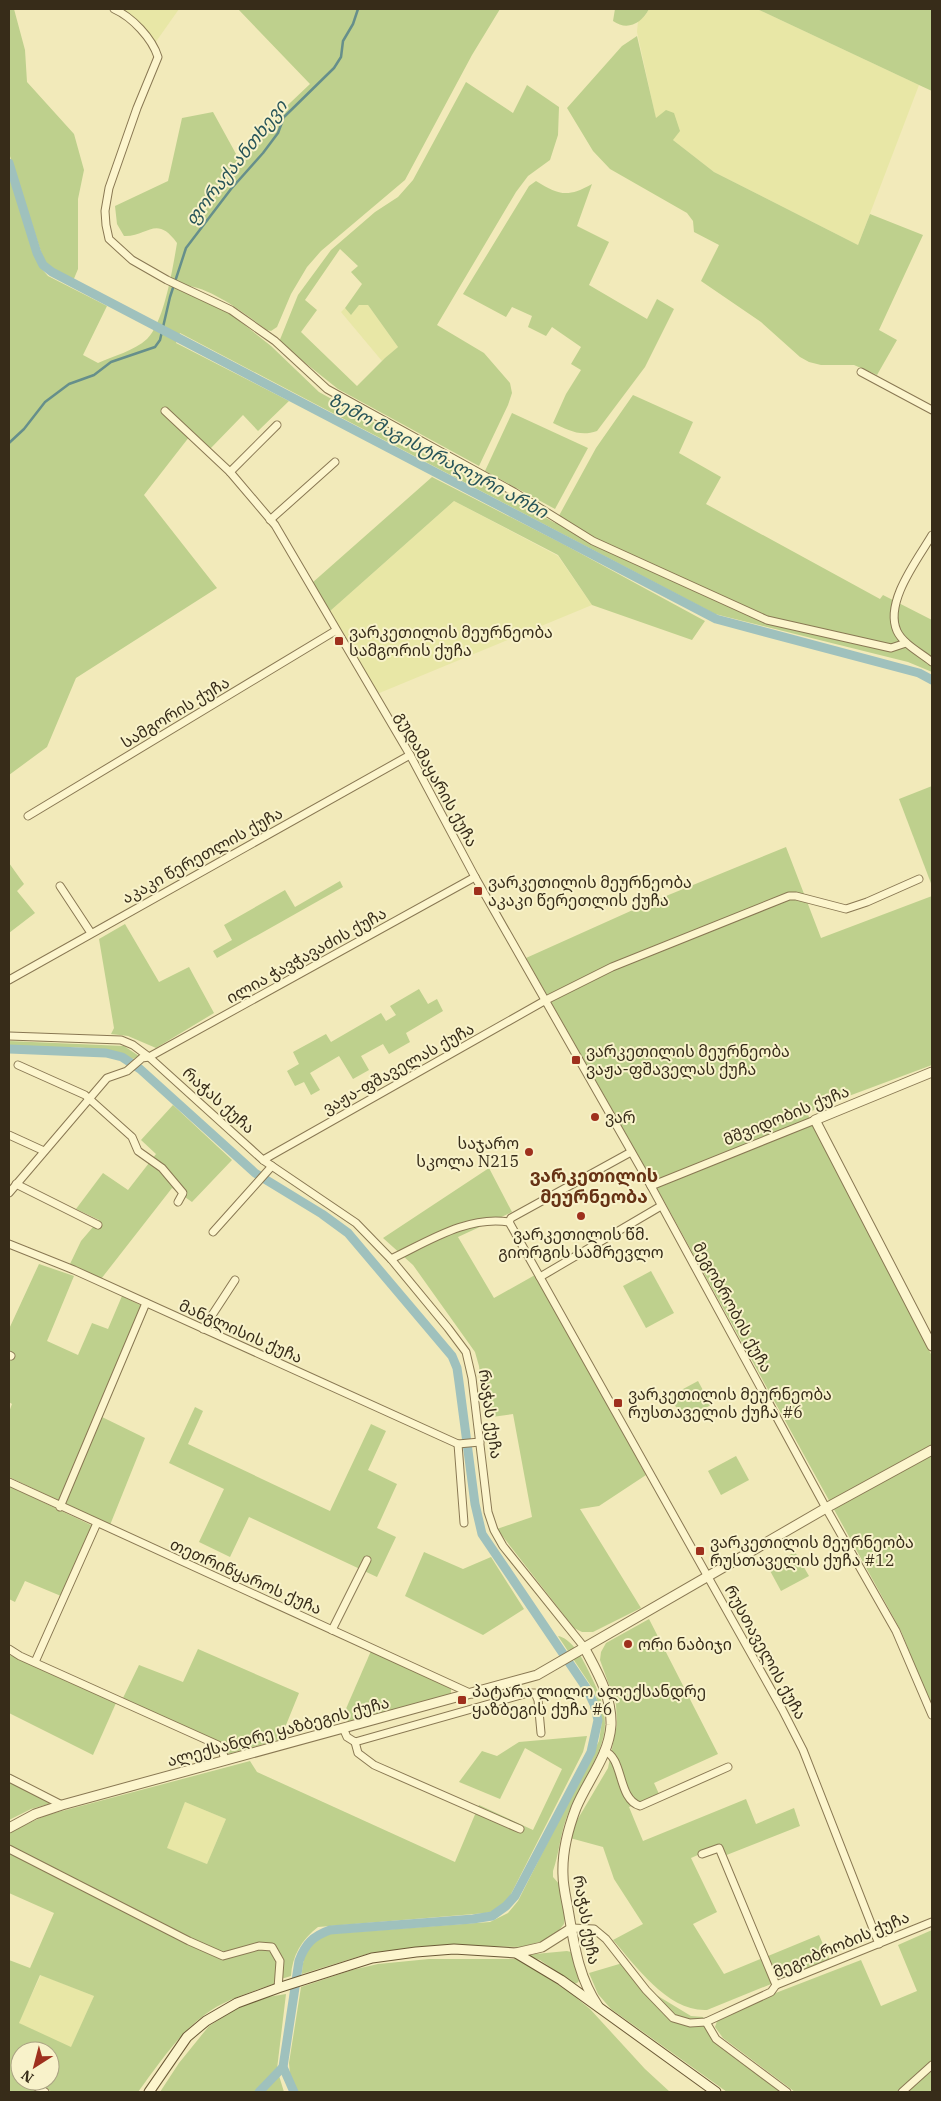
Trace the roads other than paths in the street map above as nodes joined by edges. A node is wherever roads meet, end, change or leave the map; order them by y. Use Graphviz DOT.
graph roads {
  1 [pos="114,9"];
  2 [pos="861,372"];
  3 [pos="932,410"];
  4 [pos="165,411"];
  5 [pos="277,425"];
  6 [pos="335,462"];
  7 [pos="230,472"];
  8 [pos="270,520"];
  9 [pos="932,535"];
  10 [pos="335,631"];
  11 [pos="906,643"];
  12 [pos="932,662"];
  13 [pos="410,755"];
  14 [pos="28,816"];
  15 [pos="475,877"];
  16 [pos="919,879"];
  17 [pos="60,886"];
  18 [pos="91,933"];
  19 [pos="9,980"];
  20 [pos="546,1000"];
  21 [pos="9,1036"];
  22 [pos="145,1058"];
  23 [pos="18,1065"];
  24 [pos="932,1072"];
  25 [pos="89,1099"];
  26 [pos="815,1120"];
  27 [pos="9,1135"];
  28 [pos="44,1151"];
  29 [pos="631,1152"];
  30 [pos="263,1160"];
  31 [pos="272,1166"];
  32 [pos="16,1184"];
  33 [pos="651,1186"];
  34 [pos="9,1193"];
  35 [pos="178,1202"];
  36 [pos="661,1206"];
  37 [pos="509,1222"];
  38 [pos="98,1225"];
  39 [pos="213,1232"];
  40 [pos="9,1244"];
  41 [pos="391,1259"];
  42 [pos="540,1277"];
  43 [pos="235,1280"];
  44 [pos="146,1303"];
  45 [pos="202,1330"];
  46 [pos="932,1346"];
  47 [pos="477,1442"];
  48 [pos="460,1445"];
  49 [pos="932,1450"];
  50 [pos="9,1482"];
  51 [pos="60,1507"];
  52 [pos="826,1508"];
  53 [pos="96,1524"];
  54 [pos="464,1524"];
  55 [pos="367,1560"];
  56 [pos="709,1577"];
  57 [pos="332,1630"];
  58 [pos="9,1649"];
  59 [pos="580,1649"];
  60 [pos="35,1662"];
  61 [pos="472,1694"];
  62 [pos="932,1715"];
  63 [pos="343,1728"];
  64 [pos="541,1734"];
  65 [pos="356,1742"];
  66 [pos="604,1752"];
  67 [pos="225,1760"];
  68 [pos="728,1767"];
  69 [pos="9,1778"];
  70 [pos="62,1806"];
  71 [pos="9,1828"];
  72 [pos="520,1830"];
  73 [pos="9,1849"];
  74 [pos="702,1854"];
  75 [pos="932,1922"];
  76 [pos="572,1928"];
  77 [pos="879,1944"];
  78 [pos="516,1953"];
  79 [pos="776,1985"];
  80 [pos="281,1986"];
  81 [pos="599,2008"];
  82 [pos="706,2022"];
  83 [pos="932,2065"];
  84 [pos="148,2092"];
  85 [pos="716,2092"];
  86 [pos="787,2092"];
  87 [pos="902,2092"];
  1 -- 11 [label="street"];
  2 -- 3 [label="street"];
  4 -- 7 [label="street, გუდამაყარის ქუჩა"];
  5 -- 7 [label="street"];
  6 -- 8 [label="street"];
  7 -- 8 [label="street, გუდამაყარის ქუჩა"];
  8 -- 10 [label="street, გუდამაყარის ქუჩა"];
  9 -- 11 [label="street"];
  10 -- 13 [label="street, გუდამაყარის ქუჩა"];
  10 -- 14 [label="street, სამგორის ქუჩა"];
  11 -- 12 [label="street"];
  13 -- 15 [label="street, გუდამაყარის ქუჩა"];
  13 -- 18 [label="street, აკაკი წერეთლის ქუჩა"];
  15 -- 20 [label="street, გუდამაყარის ქუჩა"];
  15 -- 22 [label="street, ილია ჭავჭავაძის ქუჩა"];
  16 -- 20 [label="street, ვაჟა-ფშაველას ქუჩა"];
  17 -- 18 [label="street"];
  18 -- 19 [label="street, აკაკი წერეთლის ქუჩა"];
  20 -- 29 [label="street, გუდამაყარის ქუჩა"];
  20 -- 30 [label="street, ვაჟა-ფშაველას ქუჩა"];
  21 -- 22 [label="street, რაჭას ქუჩა"];
  22 -- 25 [label="street, ილია ჭავჭავაძის ქუჩა"];
  22 -- 30 [label="street, რაჭას ქუჩა"];
  23 -- 25 [label="street"];
  24 -- 26 [label="street, მშვიდობის ქუჩა"];
  25 -- 28 [label="street, ილია ჭავჭავაძის ქუჩა"];
  25 -- 35 [label="street"];
  26 -- 33 [label="street, მშვიდობის ქუჩა"];
  26 -- 46 [label="street"];
  27 -- 28 [label="street"];
  28 -- 32 [label="street, ილია ჭავჭავაძის ქუჩა"];
  29 -- 33 [label="street, გუდამაყარის ქუჩა"];
  29 -- 37 [label="street"];
  30 -- 31 [label="street, რაჭას ქუჩა"];
  31 -- 39 [label="street"];
  31 -- 41 [label="street, რაჭას ქუჩა"];
  32 -- 34 [label="street, ილია ჭავჭავაძის ქუჩა"];
  32 -- 38 [label="street"];
  33 -- 36 [label="street, მეგობრობის ქუჩა"];
  36 -- 42 [label="street"];
  36 -- 52 [label="street, მეგობრობის ქუჩა"];
  37 -- 41 [label="street"];
  37 -- 42 [label="street, რუსთაველის ქუჩა"];
  40 -- 44 [label="street, მანგლისის ქუჩა"];
  41 -- 47 [label="street, რაჭას ქუჩა"];
  42 -- 56 [label="street, რუსთაველის ქუჩა"];
  43 -- 45 [label="street"];
  44 -- 45 [label="street, მანგლისის ქუჩა"];
  44 -- 51 [label="street"];
  45 -- 48 [label="street, მანგლისის ქუჩა"];
  47 -- 48 [label="street"];
  47 -- 59 [label="street, რაჭას ქუჩა"];
  48 -- 54 [label="street"];
  49 -- 52 [label="street, ალექსანდრე ყაზბეგის ქუჩა"];
  50 -- 51 [label="street, თეთრიწყაროს ქუჩა"];
  51 -- 53 [label="street, თეთრიწყაროს ქუჩა"];
  52 -- 56 [label="street, ალექსანდრე ყაზბეგის ქუჩა"];
  52 -- 62 [label="street, მეგობრობის ქუჩა"];
  53 -- 57 [label="street, თეთრიწყაროს ქუჩა"];
  53 -- 60 [label="street"];
  55 -- 57 [label="street"];
  56 -- 59 [label="street, ალექსანდრე ყაზბეგის ქუჩა"];
  56 -- 77 [label="street, რუსთაველის ქუჩა"];
  57 -- 61 [label="street, თეთრიწყაროს ქუჩა"];
  58 -- 60 [label="street"];
  59 -- 61 [label="street, ალექსანდრე ყაზბეგის ქუჩა"];
  59 -- 66 [label="street, რაჭას ქუჩა"];
  60 -- 67 [label="street"];
  61 -- 63 [label="street, ალექსანდრე ყაზბეგის ქუჩა"];
  63 -- 65 [label="street"];
  63 -- 67 [label="street, ალექსანდრე ყაზბეგის ქუჩა"];
  64 -- 65 [label="street"];
  65 -- 72 [label="street"];
  66 -- 68 [label="street"];
  66 -- 76 [label="street, რაჭას ქუჩა"];
  67 -- 70 [label="street, ალექსანდრე ყაზბეგის ქუჩა"];
  69 -- 70 [label="street"];
  70 -- 71 [label="street, ალექსანდრე ყაზბეგის ქუჩა"];
  73 -- 80 [label="street"];
  74 -- 79 [label="street"];
  75 -- 77 [label="street, მეგობრობის ქუჩა"];
  76 -- 78 [label="street"];
  76 -- 81 [label="street, რაჭას ქუჩა"];
  76 -- 82 [label="street, მეგობრობის ქუჩა"];
  77 -- 79 [label="street, მეგობრობის ქუჩა"];
  78 -- 80 [label="street"];
  78 -- 81 [label="street"];
  79 -- 82 [label="street, მეგობრობის ქუჩა"];
  80 -- 84 [label="street"];
  81 -- 85 [label="street"];
  82 -- 86 [label="street"];
  83 -- 87 [label="street"];
}
